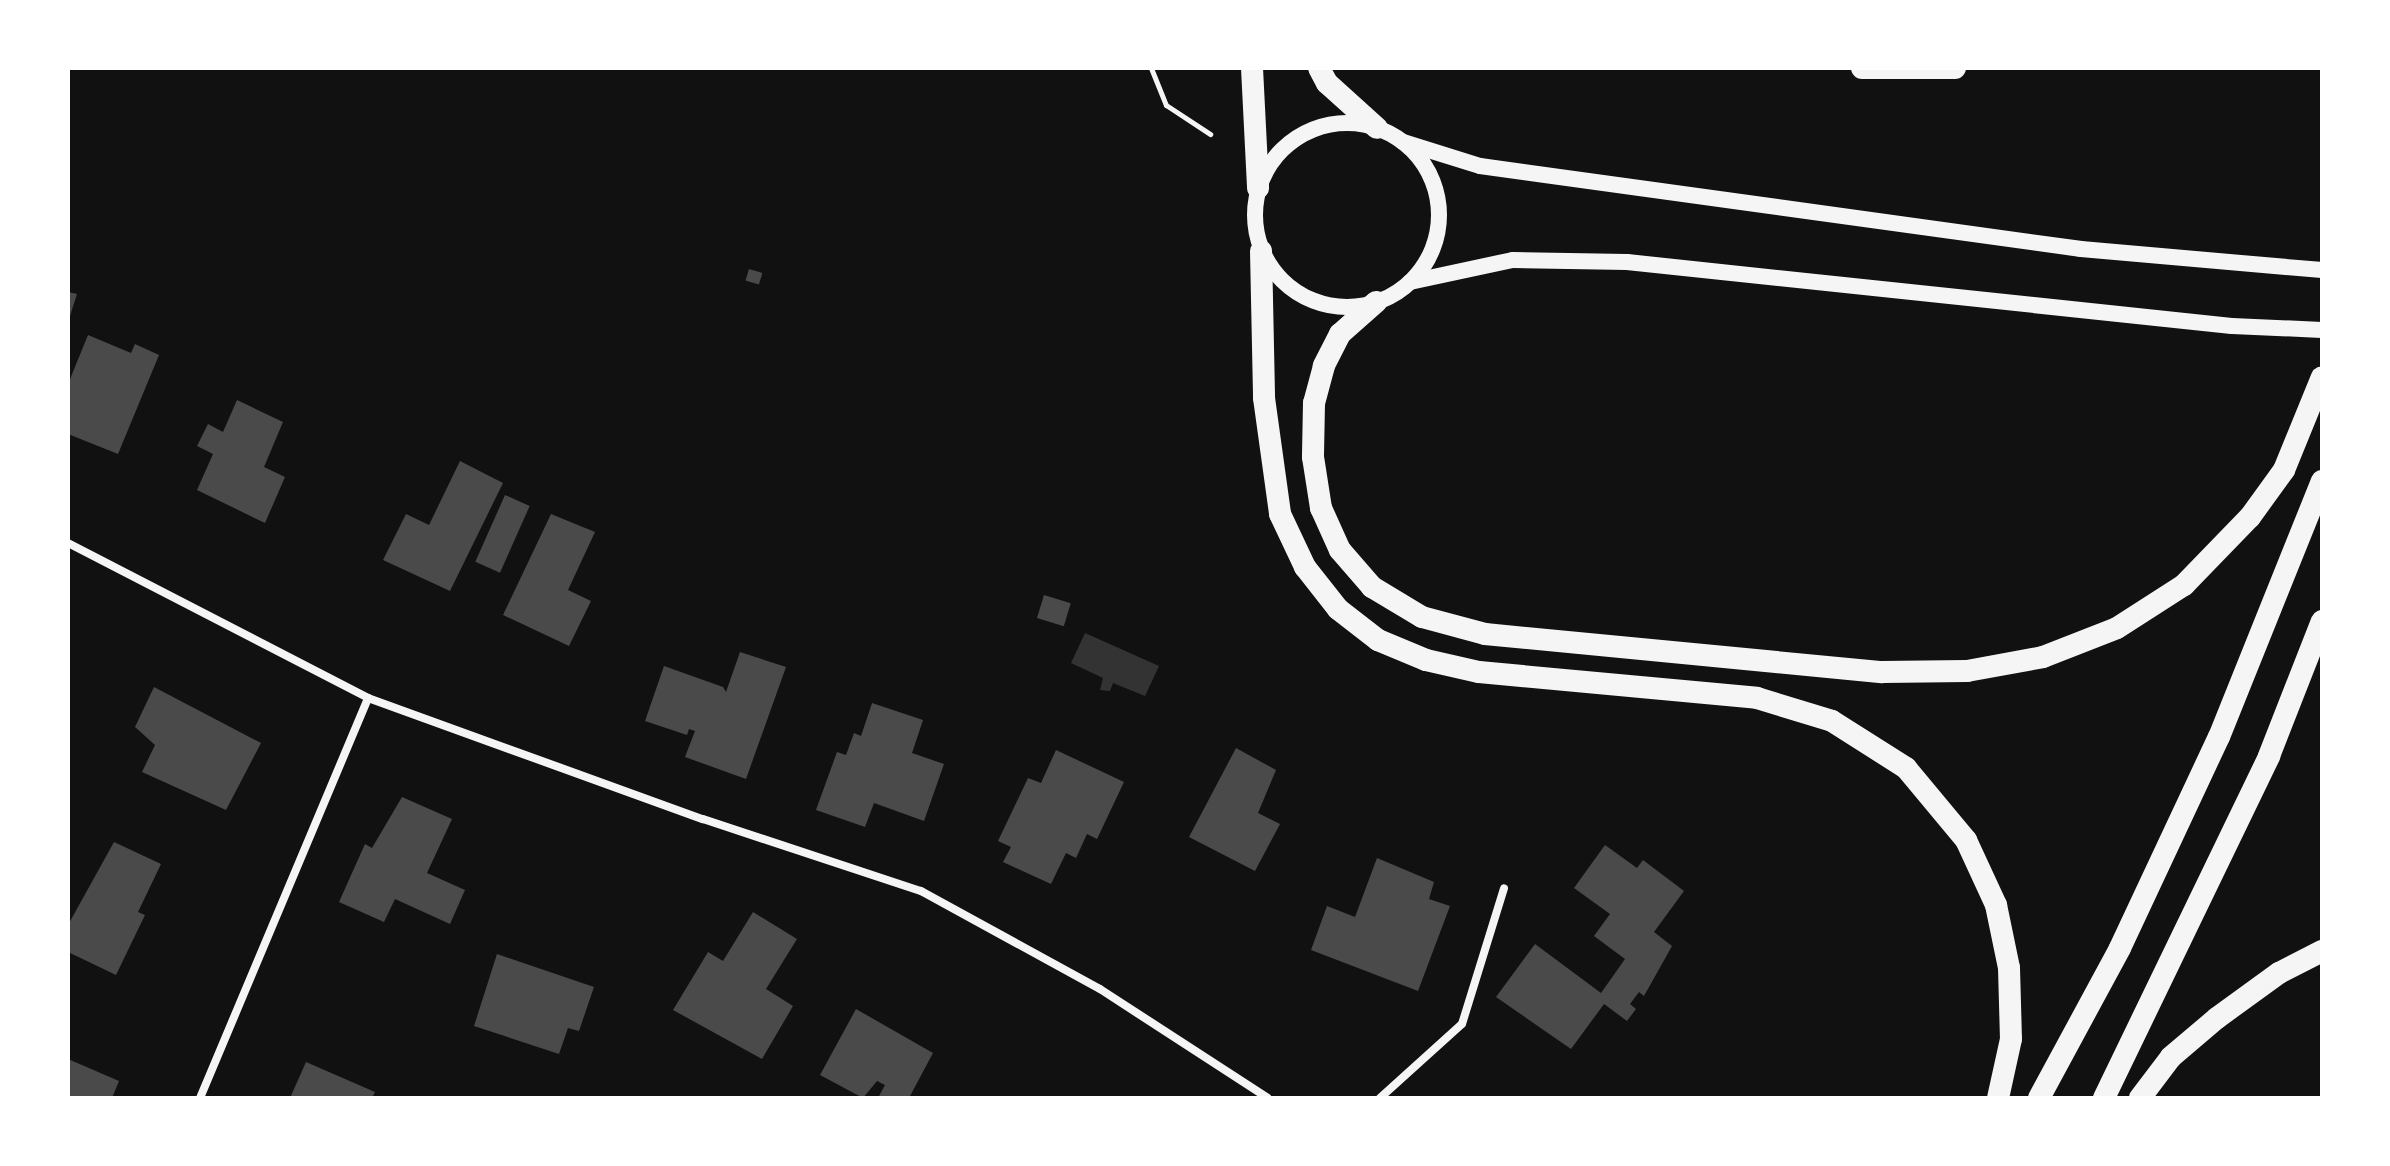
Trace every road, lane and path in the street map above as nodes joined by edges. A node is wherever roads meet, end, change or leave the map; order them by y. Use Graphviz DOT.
graph roads {
  1 [pos="1151,68"];
  2 [pos="1252,68"];
  3 [pos="1319,68"];
  4 [pos="1862,68"];
  5 [pos="1955,68"];
  6 [pos="1377,128"];
  7 [pos="1210,134"];
  8 [pos="1403,142"];
  9 [pos="1258,188"];
  10 [pos="1261,251"];
  11 [pos="2322,270"];
  12 [pos="1410,282"];
  13 [pos="1376,302"];
  14 [pos="2322,330"];
  15 [pos="2322,377"];
  16 [pos="2322,481"];
  17 [pos="68,543"];
  18 [pos="2322,621"];
  19 [pos="368,698"];
  20 [pos="1504,888"];
  21 [pos="2322,951"];
  22 [pos="200,1098"];
  23 [pos="1268,1098"];
  24 [pos="1380,1098"];
  25 [pos="1998,1098"];
  26 [pos="2039,1098"];
  27 [pos="2104,1098"];
  28 [pos="2140,1098"];
  1 -- 7 [label="path"];
  2 -- 9 [label="highway"];
  3 -- 6 [label="highway"];
  4 -- 5 [label="highway"];
  6 -- 8 [label="main road"];
  6 -- 9 [label="main road"];
  8 -- 11 [label="main road"];
  8 -- 12 [label="main road"];
  9 -- 10 [label="main road"];
  10 -- 13 [label="main road"];
  10 -- 25 [label="highway"];
  12 -- 13 [label="main road"];
  12 -- 14 [label="main road"];
  13 -- 15 [label="highway"];
  16 -- 26 [label="highway"];
  17 -- 19 [label="street"];
  18 -- 27 [label="highway"];
  19 -- 22 [label="street"];
  19 -- 23 [label="street"];
  20 -- 24 [label="street"];
  21 -- 28 [label="highway"];
}
